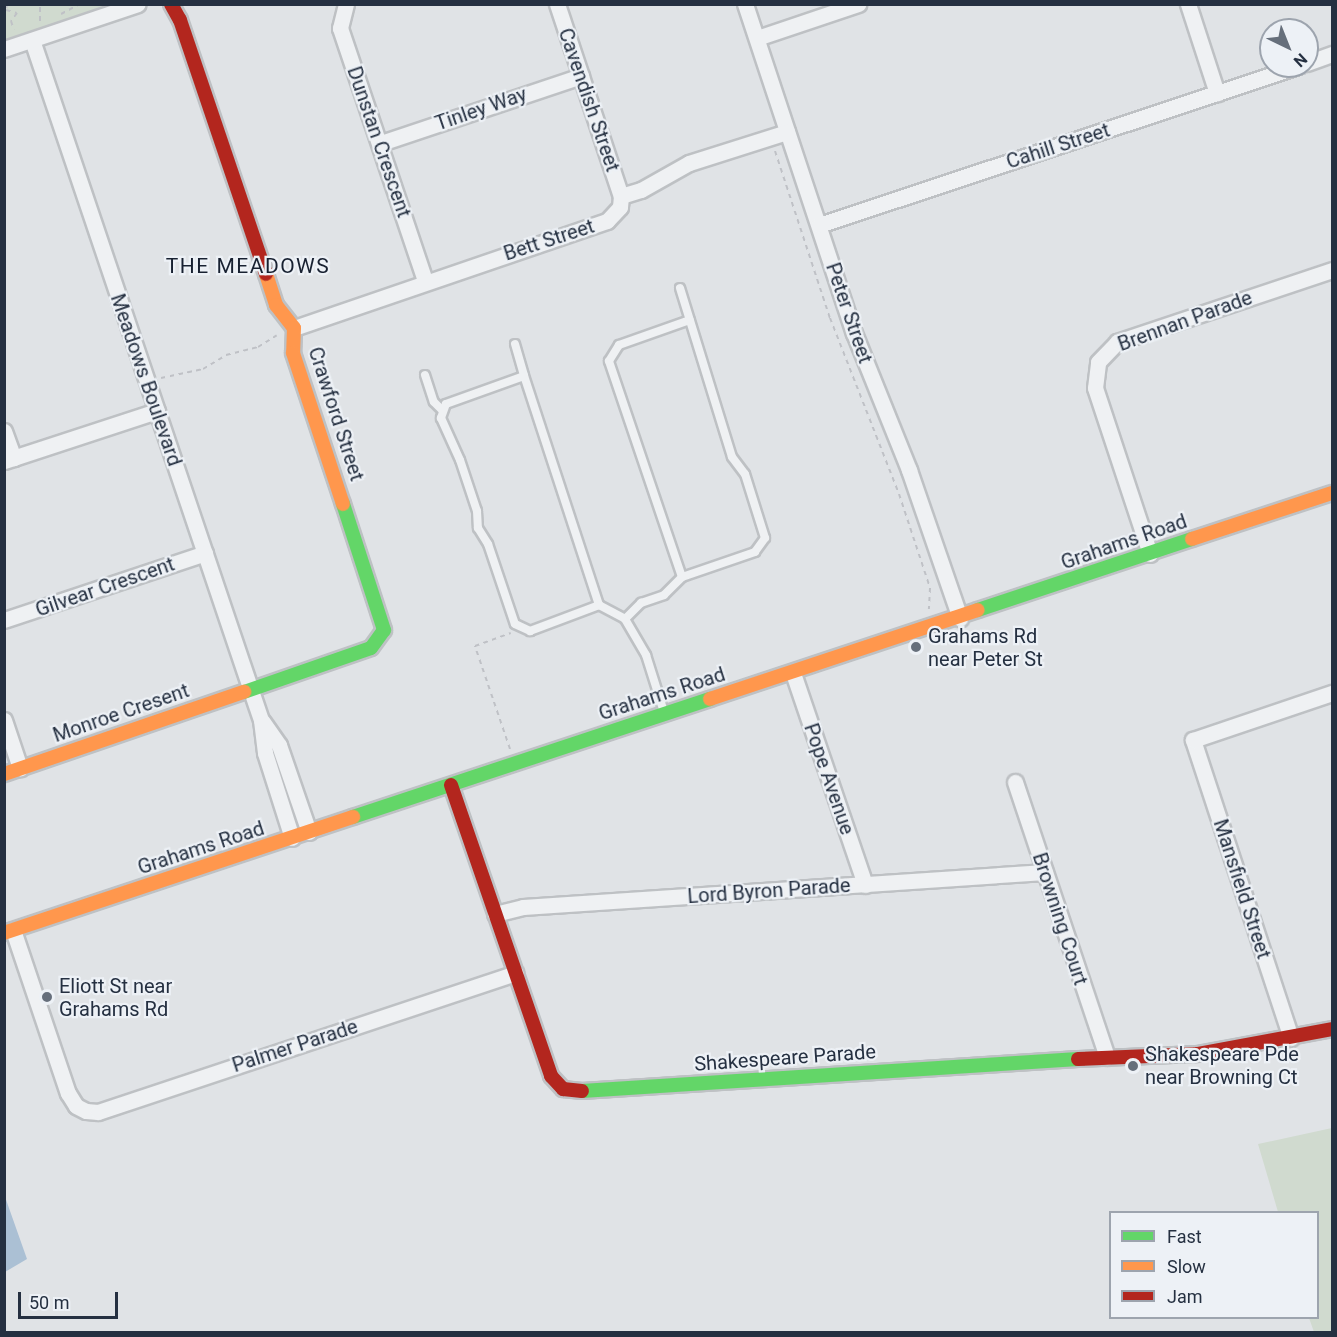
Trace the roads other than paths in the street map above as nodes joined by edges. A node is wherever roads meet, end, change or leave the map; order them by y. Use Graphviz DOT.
graph roads {
  1 [pos="138,4"];
  2 [pos="171,4"];
  3 [pos="346,4"];
  4 [pos="557,4"];
  5 [pos="745,4"];
  6 [pos="858,4"];
  7 [pos="1188,4"];
  8 [pos="757,38"];
  9 [pos="32,40"];
  10 [pos="4,50"];
  11 [pos="581,76"];
  12 [pos="1262,78"];
  13 [pos="1217,93"];
  14 [pos="787,132"];
  15 [pos="381,143"];
  16 [pos="621,196"];
  17 [pos="819,225"];
  18 [pos="1332,270"];
  19 [pos="425,281"];
  20 [pos="680,288"];
  21 [pos="690,320"];
  22 [pos="294,328"];
  23 [pos="515,344"];
  24 [pos="425,375"];
  25 [pos="524,376"];
  26 [pos="441,410"];
  27 [pos="157,411"];
  28 [pos="4,431"];
  29 [pos="9,459"];
  30 [pos="1332,493"];
  31 [pos="205,553"];
  32 [pos="1150,554"];
  33 [pos="682,577"];
  34 [pos="599,605"];
  35 [pos="960,618"];
  36 [pos="625,619"];
  37 [pos="4,620"];
  38 [pos="793,673"];
  39 [pos="251,690"];
  40 [pos="1332,693"];
  41 [pos="664,713"];
  42 [pos="4,720"];
  43 [pos="261,720"];
  44 [pos="20,768"];
  45 [pos="4,774"];
  46 [pos="1015,782"];
  47 [pos="451,785"];
  48 [pos="309,832"];
  49 [pos="292,838"];
  50 [pos="1045,872"];
  51 [pos="865,885"];
  52 [pos="495,914"];
  53 [pos="9,932"];
  54 [pos="515,973"];
  55 [pos="1332,1029"];
  56 [pos="1291,1038"];
  57 [pos="1107,1057"];
  1 -- 9 [label="street"];
  2 -- 22 [label="street, Crawford Street"];
  3 -- 15 [label="street, Dunstan Crescent"];
  4 -- 11 [label="street, Cavendish Street"];
  5 -- 8 [label="street, Peter Street"];
  6 -- 8 [label="street"];
  7 -- 13 [label="street"];
  8 -- 14 [label="street, Peter Street"];
  9 -- 10 [label="street"];
  9 -- 27 [label="street, Meadows Boulevard"];
  11 -- 15 [label="street, Tinley Way"];
  11 -- 16 [label="street, Cavendish Street"];
  12 -- 13 [label="street, Cahill Street"];
  13 -- 17 [label="street, Cahill Street"];
  14 -- 16 [label="street"];
  14 -- 17 [label="street, Peter Street"];
  15 -- 19 [label="street, Dunstan Crescent"];
  16 -- 19 [label="street, Bett Street"];
  17 -- 35 [label="street, Peter Street"];
  18 -- 32 [label="street, Brennan Parade"];
  19 -- 22 [label="street, Bett Street"];
  20 -- 21 [label="lane"];
  21 -- 33 [label="lane"];
  21 -- 33 [label="lane"];
  22 -- 39 [label="street, Crawford Street"];
  23 -- 25 [label="lane"];
  24 -- 26 [label="lane"];
  25 -- 26 [label="lane"];
  25 -- 34 [label="lane"];
  26 -- 34 [label="lane"];
  27 -- 29 [label="street"];
  27 -- 31 [label="street, Meadows Boulevard"];
  28 -- 29 [label="street"];
  30 -- 32 [label="street, Grahams Road"];
  31 -- 37 [label="street, Gilvear Crescent"];
  31 -- 39 [label="street, Meadows Boulevard"];
  32 -- 35 [label="street, Grahams Road"];
  33 -- 36 [label="lane"];
  34 -- 36 [label="lane"];
  35 -- 38 [label="street, Grahams Road"];
  36 -- 41 [label="lane"];
  38 -- 41 [label="street, Grahams Road"];
  38 -- 51 [label="street, Pope Avenue"];
  39 -- 43 [label="street, Meadows Boulevard"];
  39 -- 44 [label="street, Monroe Cresent"];
  40 -- 56 [label="street, Mansfield Street"];
  41 -- 47 [label="street, Grahams Road"];
  42 -- 44 [label="street"];
  43 -- 48 [label="street, Meadows Boulevard"];
  43 -- 49 [label="street, Meadows Boulevard"];
  44 -- 45 [label="street, Monroe Cresent"];
  46 -- 50 [label="street, Browning Court"];
  47 -- 48 [label="street, Grahams Road"];
  47 -- 52 [label="street, Shakespeare Parade"];
  48 -- 49 [label="street, Grahams Road"];
  49 -- 53 [label="street, Grahams Road"];
  50 -- 51 [label="street, Lord Byron Parade"];
  50 -- 57 [label="street, Browning Court"];
  51 -- 52 [label="street, Lord Byron Parade"];
  52 -- 54 [label="street, Shakespeare Parade"];
  53 -- 54 [label="street, Palmer Parade"];
  54 -- 57 [label="street, Shakespeare Parade"];
  55 -- 56 [label="street, Shakespeare Parade"];
  56 -- 57 [label="street, Shakespeare Parade"];
}
